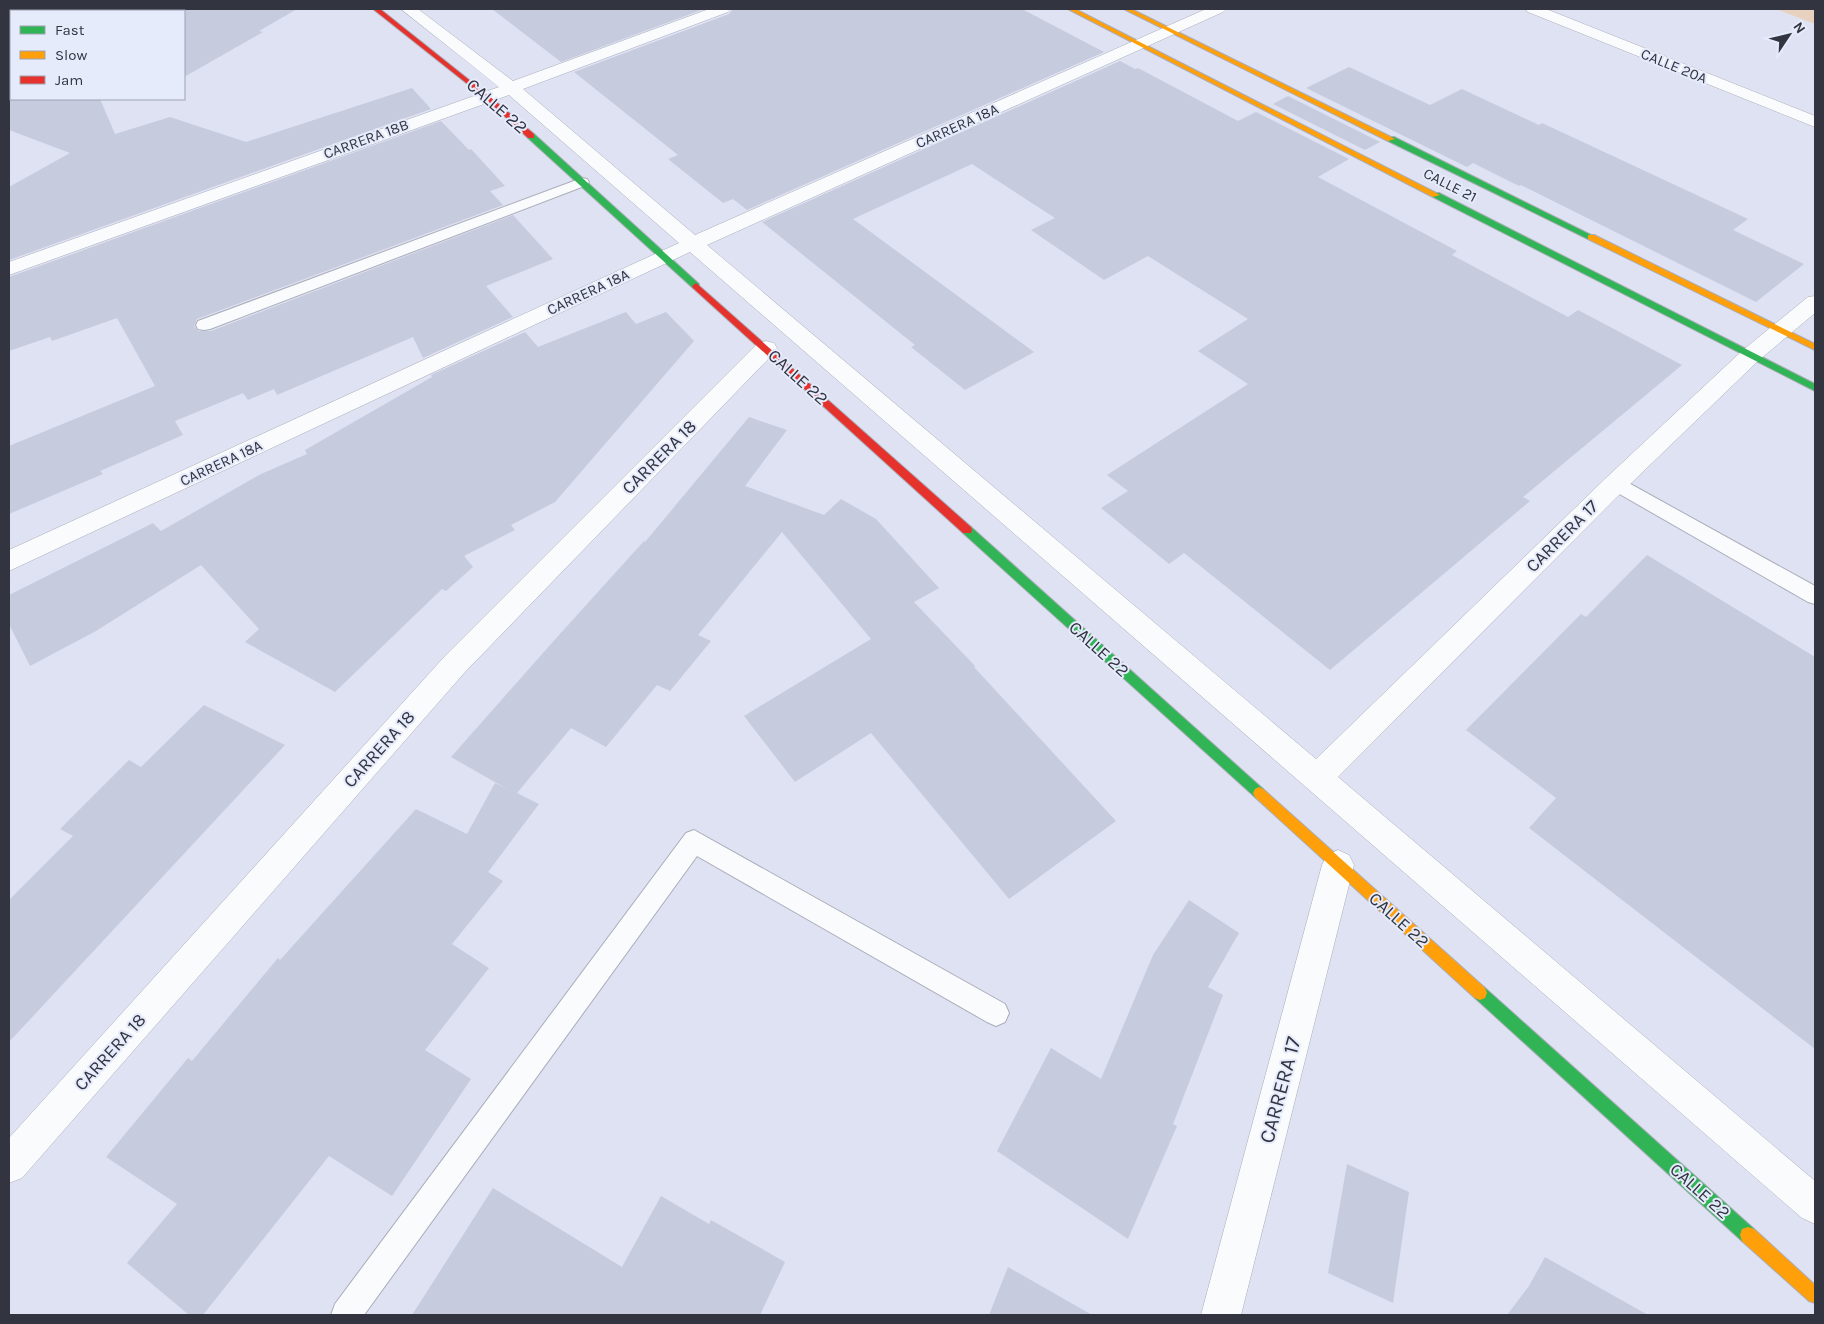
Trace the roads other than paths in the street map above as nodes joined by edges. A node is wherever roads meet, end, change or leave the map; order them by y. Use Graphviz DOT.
graph roads {
  1 [pos="376,9"];
  2 [pos="409,9"];
  3 [pos="723,9"];
  4 [pos="1071,9"];
  5 [pos="1126,9"];
  6 [pos="1218,9"];
  7 [pos="1534,9"];
  8 [pos="1171,31"];
  9 [pos="1140,45"];
  10 [pos="511,88"];
  11 [pos="486,96"];
  12 [pos="1815,122"];
  13 [pos="582,182"];
  14 [pos="692,244"];
  15 [pos="665,256"];
  16 [pos="9,269"];
  17 [pos="1815,302"];
  18 [pos="204,325"];
  19 [pos="1782,331"];
  20 [pos="1815,347"];
  21 [pos="766,348"];
  22 [pos="1751,355"];
  23 [pos="1815,388"];
  24 [pos="1616,483"];
  25 [pos="9,561"];
  26 [pos="1815,596"];
  27 [pos="1316,778"];
  28 [pos="1338,865"];
  29 [pos="996,1013"];
  30 [pos="9,1165"];
  31 [pos="1815,1205"];
  32 [pos="1815,1295"];
  33 [pos="346,1315"];
  34 [pos="1221,1315"];
  1 -- 11 [label="main road, CALLE 22"];
  2 -- 10 [label="street, CALLE 22"];
  3 -- 10 [label="street, CARRERA 18B"];
  4 -- 9 [label="main road, CALLE 21"];
  5 -- 8 [label="main road, CALLE 21"];
  6 -- 8 [label="street"];
  7 -- 12 [label="street, CALLE 20A"];
  8 -- 9 [label="street, CARRERA 18A"];
  8 -- 19 [label="main road, CALLE 21"];
  9 -- 14 [label="street, CARRERA 18A"];
  9 -- 22 [label="main road, CALLE 21"];
  10 -- 11 [label="street, CARRERA 18B"];
  10 -- 14 [label="street, CALLE 22"];
  11 -- 13 [label="main road, CALLE 22"];
  11 -- 16 [label="street, CARRERA 18B"];
  13 -- 15 [label="main road, CALLE 22"];
  13 -- 18 [label="lane"];
  14 -- 15 [label="street, CARRERA 18A"];
  14 -- 27 [label="street, CALLE 22"];
  15 -- 21 [label="main road, CALLE 22"];
  15 -- 25 [label="street, CARRERA 18A"];
  17 -- 19 [label="street, CARRERA 17"];
  19 -- 20 [label="main road, CALLE 21"];
  19 -- 22 [label="street, CARRERA 17"];
  21 -- 28 [label="main road, CALLE 22"];
  21 -- 30 [label="street, CARRERA 18"];
  22 -- 23 [label="main road, CALLE 21"];
  22 -- 24 [label="street, CARRERA 17"];
  24 -- 26 [label="lane"];
  24 -- 27 [label="street, CARRERA 17"];
  27 -- 31 [label="street, CALLE 22"];
  28 -- 32 [label="main road, CALLE 22"];
  28 -- 34 [label="street, CARRERA 17"];
  29 -- 33 [label="lane"];
}
